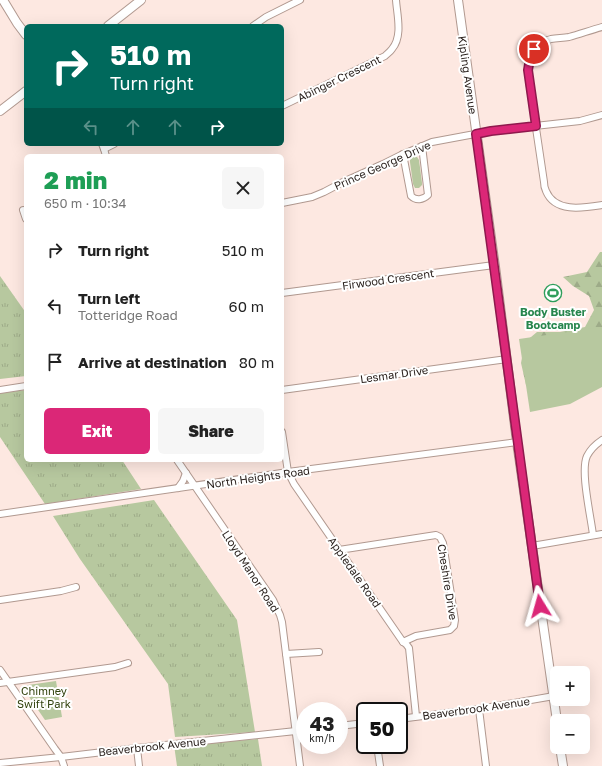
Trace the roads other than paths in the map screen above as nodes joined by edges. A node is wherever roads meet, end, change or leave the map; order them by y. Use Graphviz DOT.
graph roads {
  1 [pos="3,0"];
  2 [pos="141,0"];
  3 [pos="300,0"];
  4 [pos="396,0"];
  5 [pos="458,0"];
  6 [pos="111,24"];
  7 [pos="256,24"];
  8 [pos="602,27"];
  9 [pos="24,33"];
  10 [pos="24,92"];
  11 [pos="284,105"];
  12 [pos="0,111"];
  13 [pos="602,115"];
  14 [pos="536,126"];
  15 [pos="476,134"];
  16 [pos="422,146"];
  17 [pos="403,154"];
  18 [pos="284,203"];
  19 [pos="602,205"];
  20 [pos="23,210"];
  21 [pos="24,213"];
  22 [pos="494,265"];
  23 [pos="284,293"];
  24 [pos="506,359"];
  25 [pos="24,386"];
  26 [pos="0,390"];
  27 [pos="284,390"];
  28 [pos="602,440"];
  29 [pos="517,442"];
  30 [pos="284,445"];
  31 [pos="178,462"];
  32 [pos="288,472"];
  33 [pos="186,473"];
  34 [pos="194,486"];
  35 [pos="178,488"];
  36 [pos="0,514"];
  37 [pos="602,534"];
  38 [pos="594,535"];
  39 [pos="532,546"];
  40 [pos="339,550"];
  41 [pos="76,587"];
  42 [pos="0,600"];
  43 [pos="403,642"];
  44 [pos="319,652"];
  45 [pos="286,654"];
  46 [pos="128,663"];
  47 [pos="550,669"];
  48 [pos="0,670"];
  49 [pos="8,682"];
  50 [pos="0,683"];
  51 [pos="550,697"];
  52 [pos="479,709"];
  53 [pos="416,716"];
  54 [pos="408,717"];
  55 [pos="296,731"];
  56 [pos="137,748"];
  57 [pos="299,754"];
  58 [pos="378,754"];
  59 [pos="561,754"];
  60 [pos="61,757"];
  61 [pos="0,763"];
  62 [pos="64,766"];
  63 [pos="139,766"];
  64 [pos="300,766"];
  65 [pos="380,766"];
  66 [pos="486,766"];
  67 [pos="563,766"];
  1 -- 9 [label="main road"];
  2 -- 6 [label="main road"];
  3 -- 7 [label="street"];
  4 -- 11 [label="street, Abinger Crescent"];
  5 -- 15 [label="main road, Kipling Avenue"];
  8 -- 14 [label="street"];
  10 -- 12 [label="main road"];
  13 -- 14 [label="street, Prince George Drive"];
  14 -- 15 [label="street, Prince George Drive"];
  14 -- 19 [label="street"];
  15 -- 16 [label="street, Prince George Drive"];
  15 -- 22 [label="main road, Kipling Avenue"];
  16 -- 17 [label="street, Prince George Drive"];
  16 -- 17 [label="street"];
  17 -- 18 [label="street, Prince George Drive"];
  20 -- 21 [label="street"];
  22 -- 23 [label="street, Firwood Crescent"];
  22 -- 24 [label="main road, Kipling Avenue"];
  24 -- 27 [label="street, Lesmar Drive"];
  24 -- 29 [label="main road, Kipling Avenue"];
  25 -- 26 [label="street"];
  28 -- 38 [label="street"];
  29 -- 32 [label="street, North Heights Road"];
  29 -- 39 [label="main road, Kipling Avenue"];
  30 -- 32 [label="street, Appledale Road"];
  31 -- 33 [label="street, Lloyd Manor Road"];
  32 -- 34 [label="street, North Heights Road"];
  32 -- 40 [label="street, Appledale Road"];
  33 -- 34 [label="street, Lloyd Manor Road"];
  33 -- 35 [label="street"];
  34 -- 35 [label="street, North Heights Road"];
  34 -- 45 [label="street, Lloyd Manor Road"];
  35 -- 36 [label="street, North Heights Road"];
  37 -- 38 [label="street"];
  38 -- 39 [label="street"];
  39 -- 47 [label="main road, Kipling Avenue"];
  40 -- 43 [label="street, Appledale Road"];
  40 -- 43 [label="street, Cheshire Drive"];
  41 -- 42 [label="street"];
  43 -- 53 [label="street, Appledale Road"];
  44 -- 45 [label="street"];
  45 -- 55 [label="street, Lloyd Manor Road"];
  46 -- 49 [label="street"];
  48 -- 49 [label="street"];
  49 -- 50 [label="street"];
  49 -- 60 [label="street"];
  51 -- 52 [label="street, Beaverbrook Avenue"];
  52 -- 53 [label="street, Beaverbrook Avenue"];
  52 -- 66 [label="street"];
  53 -- 54 [label="street, Beaverbrook Avenue"];
  55 -- 56 [label="street, Beaverbrook Avenue"];
  56 -- 60 [label="street, Beaverbrook Avenue"];
  56 -- 63 [label="street"];
  57 -- 64 [label="street, Lloyd Manor Road"];
  58 -- 65 [label="street"];
  59 -- 67 [label="main road"];
  60 -- 61 [label="street, Beaverbrook Avenue"];
  60 -- 62 [label="street"];
}
